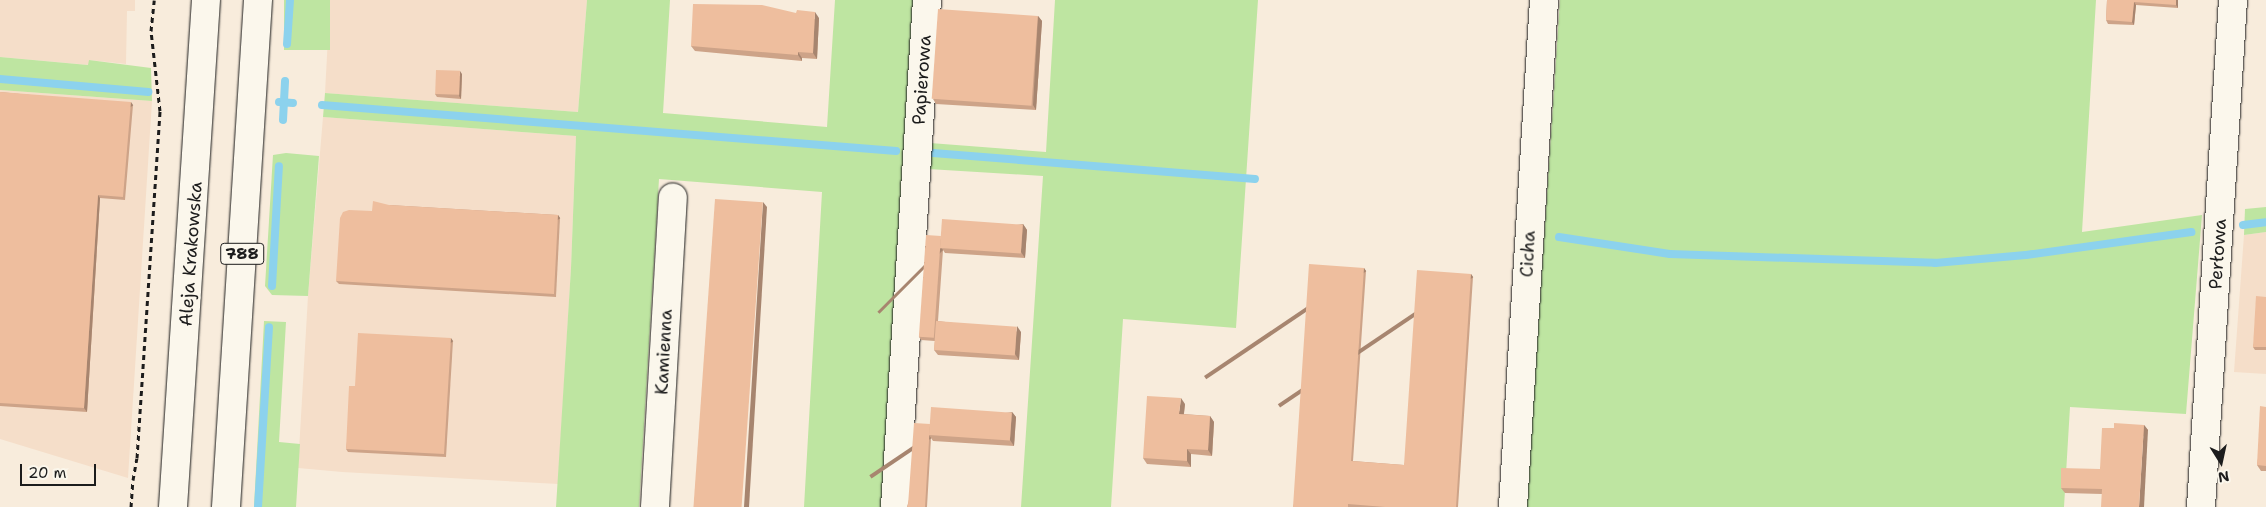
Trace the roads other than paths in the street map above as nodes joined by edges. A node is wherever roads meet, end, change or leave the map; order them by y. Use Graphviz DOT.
graph roads {
  1 [pos="206,0"];
  2 [pos="258,0"];
  3 [pos="927,0"];
  4 [pos="1544,0"];
  5 [pos="2233,0"];
  6 [pos="673,198"];
  7 [pos="173,507"];
  8 [pos="226,507"];
  9 [pos="654,507"];
  10 [pos="895,507"];
  11 [pos="1513,507"];
  12 [pos="2201,507"];
  1 -- 7 [label="street, Aleja Krakowska"];
  2 -- 8 [label="street, 788"];
  3 -- 10 [label="street, Papierowa"];
  4 -- 11 [label="street, Cicha"];
  5 -- 12 [label="street, Perłowa"];
  6 -- 9 [label="street, Kamienna"];
}
